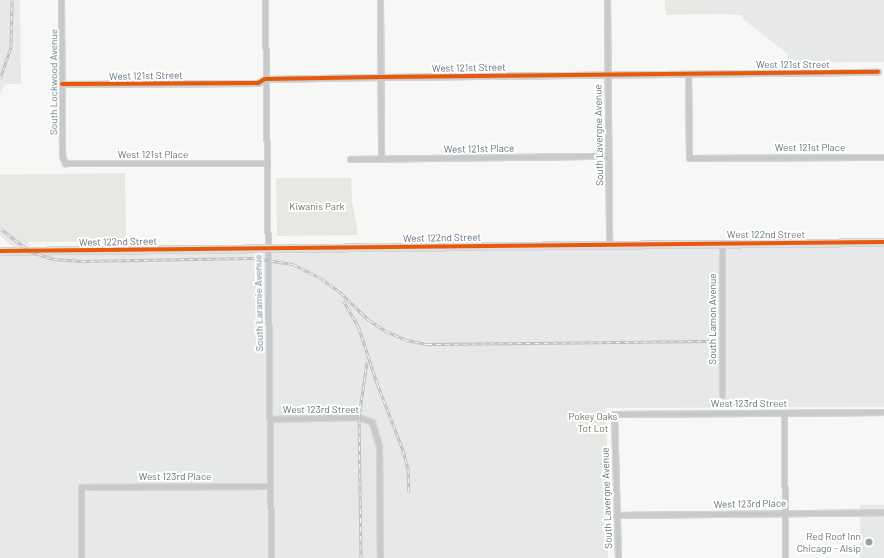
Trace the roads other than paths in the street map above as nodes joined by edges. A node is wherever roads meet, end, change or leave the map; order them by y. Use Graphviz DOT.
graph roads {
  1 [pos="61,0"];
  2 [pos="264,0"];
  3 [pos="380,0"];
  4 [pos="607,0"];
  5 [pos="878,72"];
  6 [pos="688,74"];
  7 [pos="607,75"];
  8 [pos="380,77"];
  9 [pos="265,79"];
  10 [pos="62,84"];
  11 [pos="608,156"];
  12 [pos="884,157"];
  13 [pos="350,159"];
  14 [pos="381,159"];
  15 [pos="65,163"];
  16 [pos="266,163"];
  17 [pos="884,242"];
  18 [pos="722,244"];
  19 [pos="609,245"];
  20 [pos="267,248"];
  21 [pos="0,251"];
  22 [pos="722,395"];
  23 [pos="884,412"];
  24 [pos="784,413"];
  25 [pos="614,414"];
  26 [pos="269,419"];
  27 [pos="270,486"];
  28 [pos="785,512"];
  29 [pos="884,512"];
  30 [pos="616,515"];
  31 [pos="81,558"];
  32 [pos="271,558"];
  33 [pos="380,558"];
  34 [pos="618,558"];
  35 [pos="785,558"];
  1 -- 10 [label="street, South Lockwood Avenue"];
  2 -- 9 [label="street, South Laramie Avenue"];
  3 -- 8 [label="street"];
  4 -- 7 [label="street, South Lavergne Avenue"];
  5 -- 6 [label="street, West 121st Street"];
  6 -- 7 [label="street, West 121st Street"];
  6 -- 12 [label="street, West 121st Place"];
  7 -- 8 [label="street, West 121st Street"];
  7 -- 11 [label="street, South Lavergne Avenue"];
  8 -- 9 [label="street, West 121st Street"];
  8 -- 14 [label="street"];
  9 -- 10 [label="street, West 121st Street"];
  9 -- 16 [label="street, South Laramie Avenue"];
  10 -- 15 [label="street, South Lockwood Avenue"];
  11 -- 14 [label="street, West 121st Place"];
  11 -- 19 [label="street, South Lavergne Avenue"];
  13 -- 14 [label="street, West 121st Place"];
  15 -- 16 [label="street, West 121st Place"];
  16 -- 20 [label="street, South Laramie Avenue"];
  17 -- 18 [label="street, West 122nd Street"];
  18 -- 19 [label="street, West 122nd Street"];
  18 -- 22 [label="street, South Lamon Avenue"];
  19 -- 20 [label="street, West 122nd Street"];
  20 -- 21 [label="street, West 122nd Street"];
  20 -- 26 [label="street, South Laramie Avenue"];
  23 -- 24 [label="street, West 123rd Street"];
  24 -- 25 [label="street, West 123rd Street"];
  24 -- 28 [label="street"];
  25 -- 30 [label="street, South Lavergne Avenue"];
  26 -- 27 [label="street, South Laramie Avenue"];
  26 -- 33 [label="street, West 123rd Street"];
  27 -- 31 [label="street, West 123rd Place"];
  27 -- 32 [label="street, South Laramie Avenue"];
  28 -- 29 [label="street, West 123rd Place"];
  28 -- 30 [label="street, West 123rd Place"];
  28 -- 35 [label="street"];
  30 -- 34 [label="street, South Lavergne Avenue"];
}
